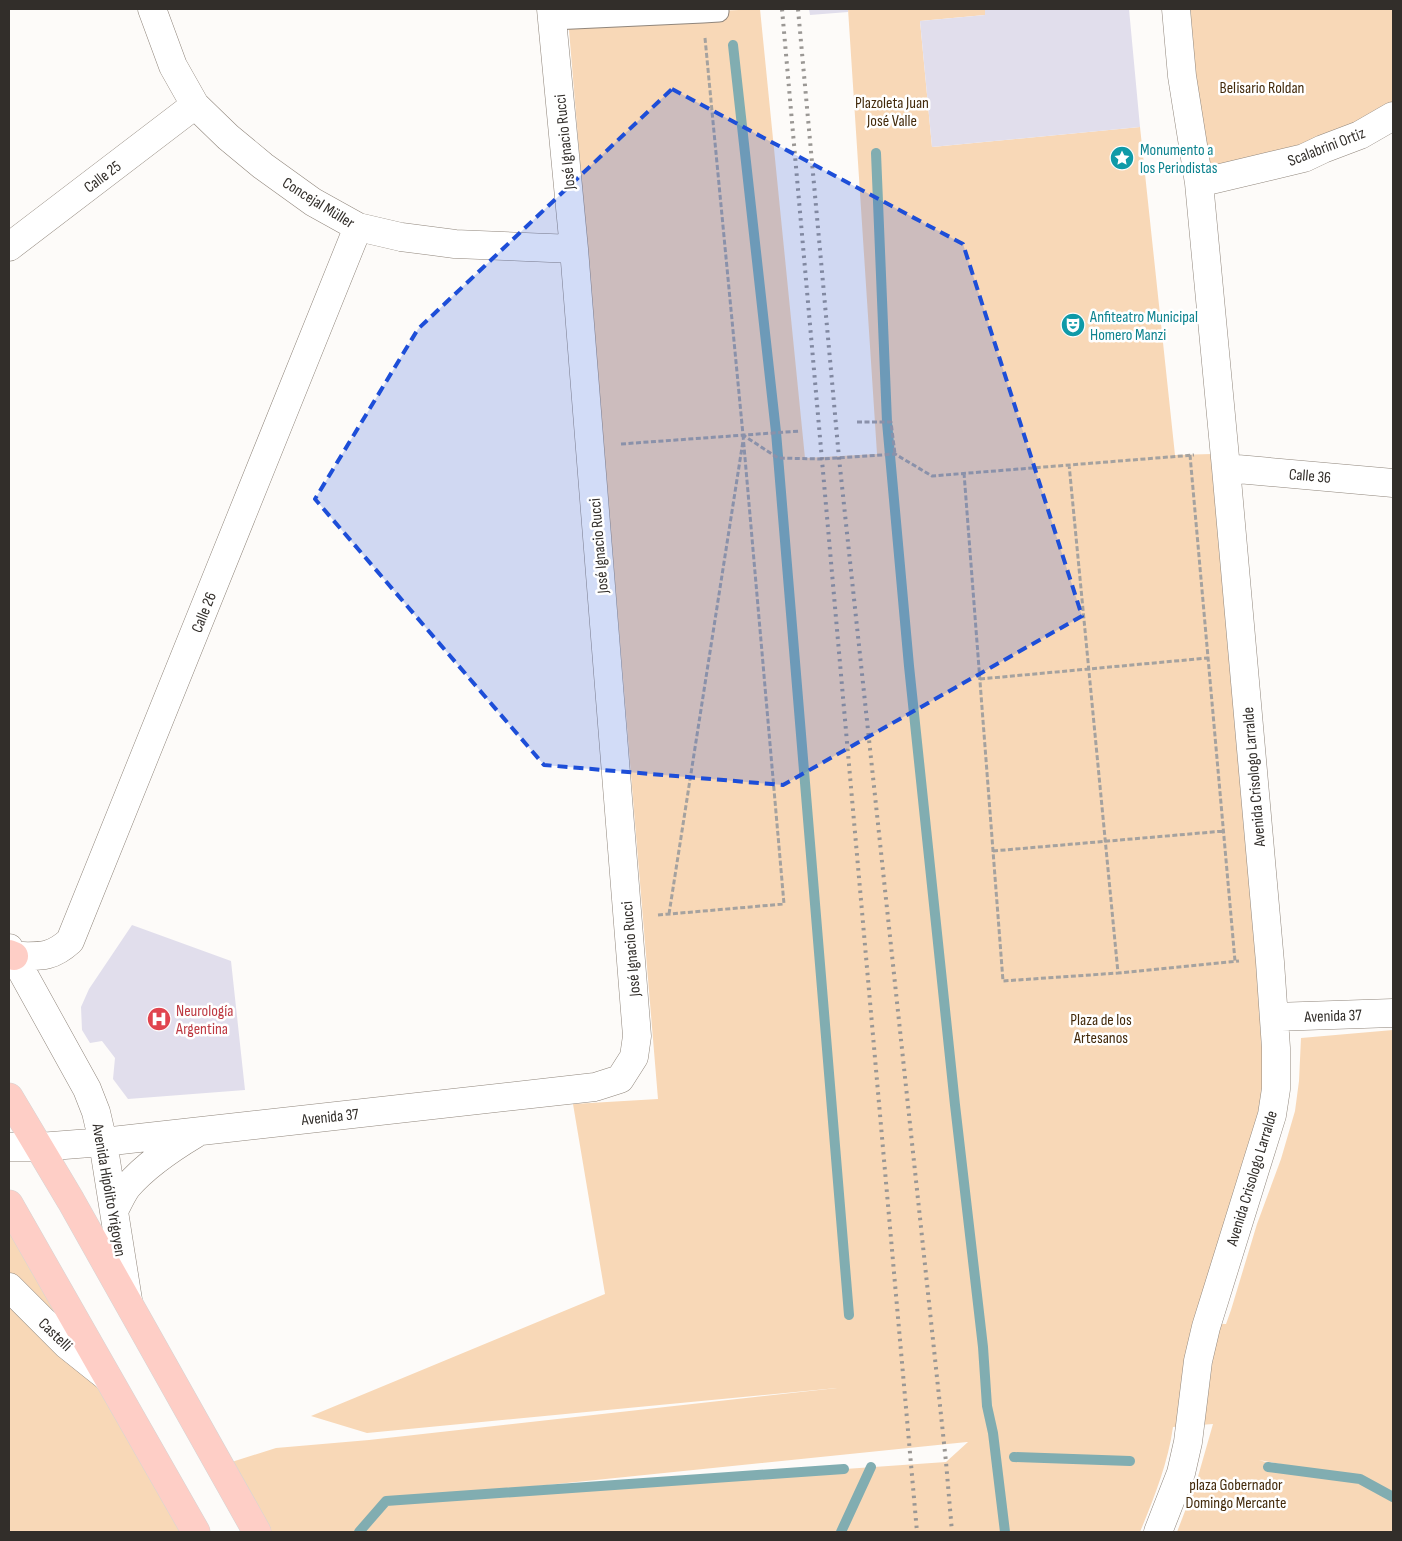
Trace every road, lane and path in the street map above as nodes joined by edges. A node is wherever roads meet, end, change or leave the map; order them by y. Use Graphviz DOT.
graph roads {
  1 [pos="152,9"];
  2 [pos="1176,9"];
  3 [pos="711,11"];
  4 [pos="551,14"];
  5 [pos="195,105"];
  6 [pos="1393,116"];
  7 [pos="1198,183"];
  8 [pos="358,227"];
  9 [pos="9,247"];
  10 [pos="574,249"];
  11 [pos="857,422"];
  12 [pos="800,431"];
  13 [pos="743,435"];
  14 [pos="590,446"];
  15 [pos="894,454"];
  16 [pos="1190,455"];
  17 [pos="1198,455"];
  18 [pos="1069,464"];
  19 [pos="1226,468"];
  20 [pos="964,474"];
  21 [pos="1393,483"];
  22 [pos="1217,657"];
  23 [pos="1208,658"];
  24 [pos="1089,669"];
  25 [pos="980,679"];
  26 [pos="1232,830"];
  27 [pos="1224,831"];
  28 [pos="1105,841"];
  29 [pos="993,851"];
  30 [pos="669,914"];
  31 [pos="655,916"];
  32 [pos="10,953"];
  33 [pos="1244,960"];
  34 [pos="1236,961"];
  35 [pos="1118,973"];
  36 [pos="1393,1012"];
  37 [pos="1274,1017"];
  38 [pos="620,1079"];
  39 [pos="9,1097"];
  40 [pos="201,1131"];
  41 [pos="103,1142"];
  42 [pos="9,1147"];
  43 [pos="39,1148"];
  44 [pos="9,1204"];
  45 [pos="114,1211"];
  46 [pos="9,1287"];
  47 [pos="128,1303"];
  48 [pos="106,1377"];
  49 [pos="196,1532"];
  50 [pos="257,1532"];
  51 [pos="1158,1532"];
  1 -- 5 [label="street, Concejal Müller"];
  2 -- 7 [label="street, Avenida Crisologo Larralde"];
  3 -- 4 [label="lane"];
  3 -- 13 [label="path"];
  4 -- 10 [label="street, José Ignacio Rucci"];
  5 -- 8 [label="street, Concejal Müller"];
  5 -- 9 [label="street, Calle 25"];
  6 -- 7 [label="street, Scalabrini Ortiz"];
  7 -- 19 [label="street, Avenida Crisologo Larralde"];
  8 -- 10 [label="street, Concejal Müller"];
  8 -- 32 [label="street, Calle 26"];
  10 -- 14 [label="street, José Ignacio Rucci"];
  11 -- 15 [label="path"];
  12 -- 13 [label="path"];
  13 -- 14 [label="path"];
  13 -- 15 [label="path"];
  13 -- 30 [label="path"];
  13 -- 30 [label="path"];
  14 -- 38 [label="street, José Ignacio Rucci"];
  15 -- 20 [label="path"];
  16 -- 17 [label="path"];
  16 -- 18 [label="path"];
  16 -- 23 [label="path"];
  18 -- 20 [label="path"];
  18 -- 24 [label="path"];
  19 -- 21 [label="street, Calle 36"];
  19 -- 37 [label="street, Avenida Crisologo Larralde"];
  20 -- 25 [label="path"];
  22 -- 23 [label="path"];
  23 -- 24 [label="path"];
  23 -- 27 [label="path"];
  24 -- 25 [label="path"];
  24 -- 28 [label="path"];
  25 -- 29 [label="path"];
  26 -- 27 [label="path"];
  27 -- 28 [label="path"];
  27 -- 34 [label="path"];
  28 -- 29 [label="path"];
  28 -- 35 [label="path"];
  29 -- 35 [label="path"];
  30 -- 31 [label="path"];
  32 -- 41 [label="street, Avenida Hipólito Yrigoyen"];
  33 -- 34 [label="path"];
  34 -- 35 [label="path"];
  36 -- 37 [label="street, Avenida 37"];
  37 -- 51 [label="street, Avenida Crisologo Larralde"];
  38 -- 40 [label="street, Avenida 37"];
  39 -- 43 [label="main road, Avenida Hipólito Yrigoyen"];
  40 -- 41 [label="street, Avenida 37"];
  40 -- 45 [label="street"];
  41 -- 43 [label="street, Avenida 37"];
  41 -- 45 [label="street, Avenida Hipólito Yrigoyen"];
  42 -- 43 [label="street, Avenida 37"];
  43 -- 47 [label="main road, Avenida Hipólito Yrigoyen"];
  44 -- 48 [label="main road"];
  45 -- 47 [label="street, Avenida Hipólito Yrigoyen"];
  46 -- 48 [label="street, Castelli"];
  47 -- 50 [label="main road, Avenida Hipólito Yrigoyen"];
  48 -- 49 [label="main road"];
}
